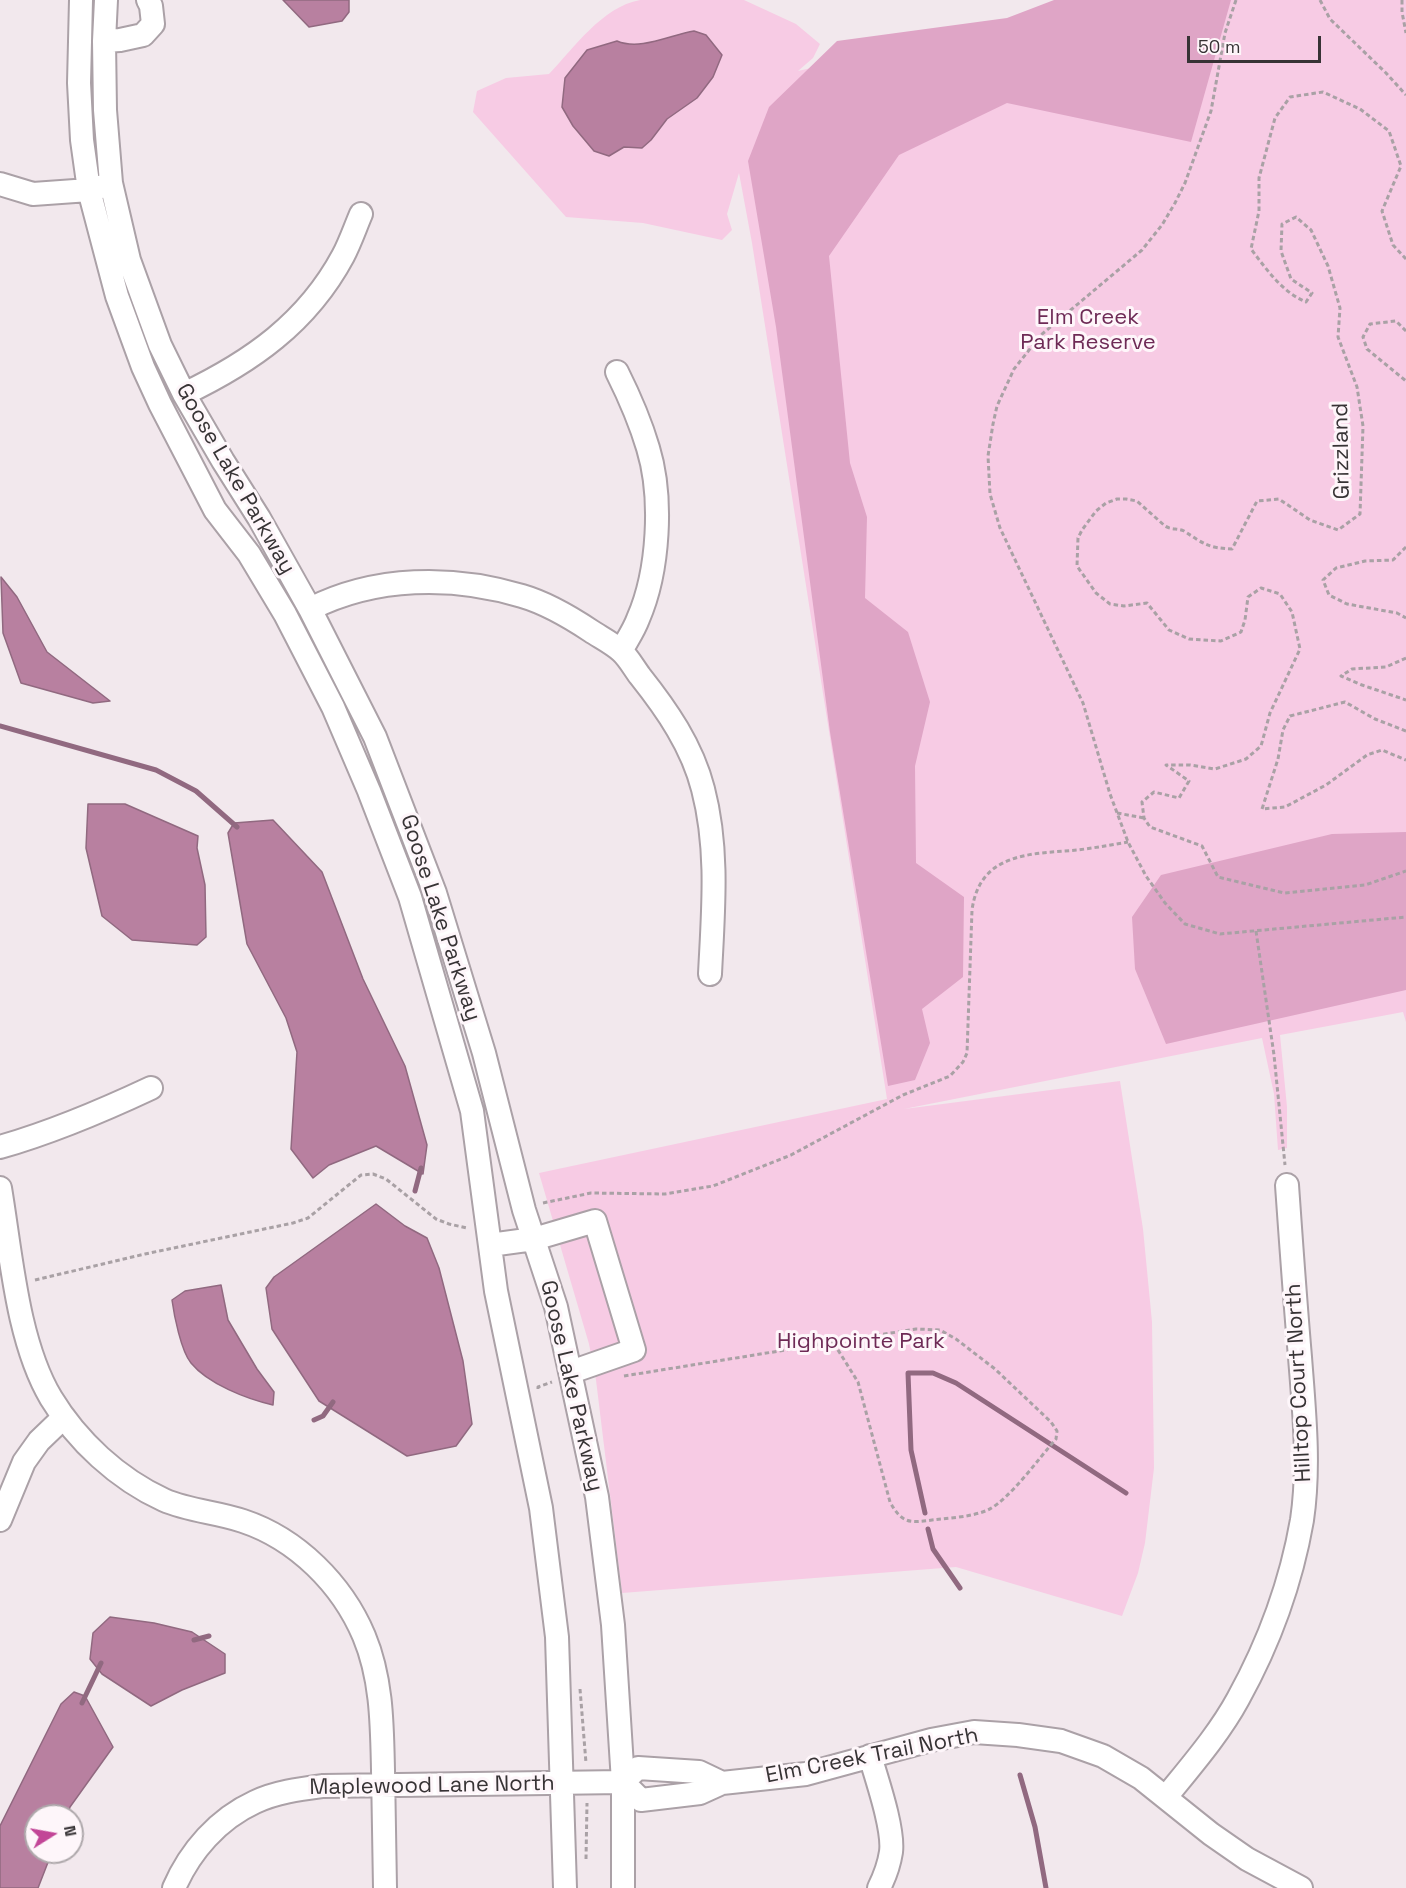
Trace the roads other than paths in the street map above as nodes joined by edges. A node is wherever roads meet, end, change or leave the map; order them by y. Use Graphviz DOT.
graph roads {
  1 [pos="81,0"];
  2 [pos="106,0"];
  3 [pos="148,0"];
  4 [pos="104,41"];
  5 [pos="111,183"];
  6 [pos="0,184"];
  7 [pos="89,190"];
  8 [pos="361,213"];
  9 [pos="616,372"];
  10 [pos="184,394"];
  11 [pos="310,609"];
  12 [pos="621,651"];
  13 [pos="710,974"];
  14 [pos="151,1088"];
  15 [pos="0,1147"];
  16 [pos="1287,1185"];
  17 [pos="0,1188"];
  18 [pos="534,1239"];
  19 [pos="490,1245"];
  20 [pos="571,1372"];
  21 [pos="64,1417"];
  22 [pos="0,1520"];
  23 [pos="870,1756"];
  24 [pos="623,1782"];
  25 [pos="562,1783"];
  26 [pos="383,1785"];
  27 [pos="1166,1797"];
  28 [pos="174,1888"];
  29 [pos="385,1888"];
  30 [pos="565,1888"];
  31 [pos="623,1888"];
  32 [pos="879,1888"];
  33 [pos="1301,1888"];
  1 -- 7 [label="street, Goose Lake Parkway"];
  2 -- 4 [label="street, Goose Lake Parkway"];
  3 -- 4 [label="street"];
  4 -- 5 [label="street, Goose Lake Parkway"];
  5 -- 7 [label="street"];
  5 -- 10 [label="street, Goose Lake Parkway"];
  6 -- 7 [label="street"];
  7 -- 19 [label="street, Goose Lake Parkway"];
  8 -- 10 [label="street"];
  9 -- 12 [label="street"];
  10 -- 11 [label="street, Goose Lake Parkway"];
  11 -- 12 [label="street"];
  11 -- 18 [label="street, Goose Lake Parkway"];
  12 -- 13 [label="street"];
  14 -- 15 [label="street"];
  16 -- 27 [label="street, Hilltop Court North"];
  17 -- 21 [label="street"];
  18 -- 19 [label="street"];
  18 -- 20 [label="street, Goose Lake Parkway"];
  18 -- 20 [label="street"];
  19 -- 25 [label="street, Goose Lake Parkway"];
  20 -- 24 [label="street, Goose Lake Parkway"];
  21 -- 22 [label="street"];
  21 -- 26 [label="street"];
  23 -- 24 [label="street, Elm Creek Trail North"];
  23 -- 27 [label="street, Elm Creek Trail North"];
  23 -- 32 [label="street"];
  24 -- 25 [label="street, Maplewood Lane North"];
  24 -- 31 [label="street, Goose Lake Parkway"];
  25 -- 26 [label="street, Maplewood Lane North"];
  25 -- 30 [label="street, Goose Lake Parkway"];
  26 -- 28 [label="street, Maplewood Lane North"];
  26 -- 29 [label="street"];
  27 -- 33 [label="street, Elm Creek Trail North"];
}
